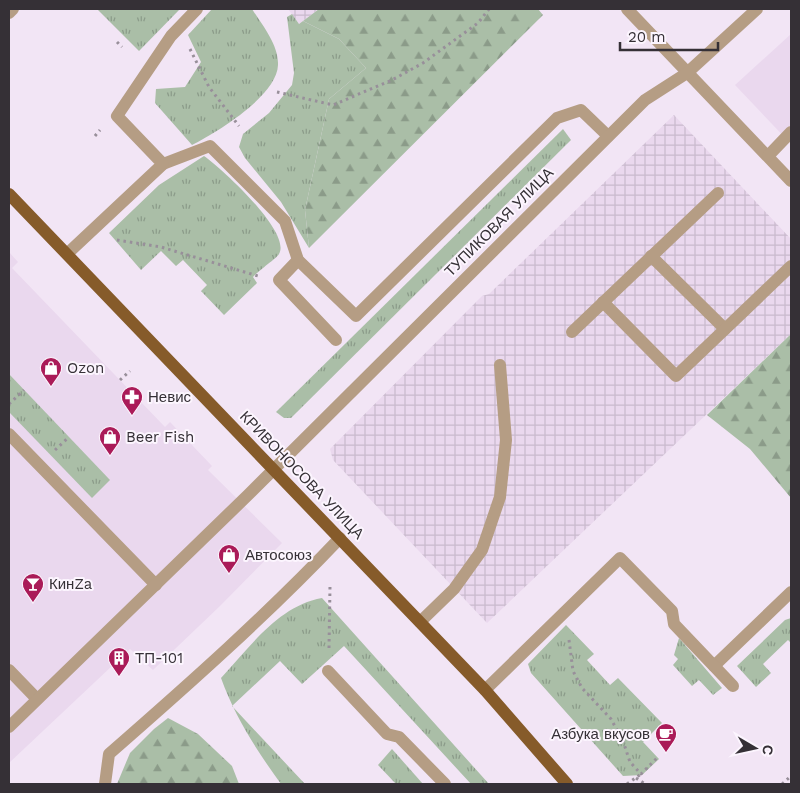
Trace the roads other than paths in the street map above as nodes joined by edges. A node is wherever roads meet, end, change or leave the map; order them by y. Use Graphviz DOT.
graph roads {
  1 [pos="13,9"];
  2 [pos="197,9"];
  3 [pos="628,9"];
  4 [pos="757,9"];
  5 [pos="9,13"];
  6 [pos="687,72"];
  7 [pos="791,132"];
  8 [pos="608,136"];
  9 [pos="768,156"];
  10 [pos="162,164"];
  11 [pos="791,181"];
  12 [pos="718,193"];
  13 [pos="9,194"];
  14 [pos="67,254"];
  15 [pos="651,256"];
  16 [pos="298,260"];
  17 [pos="791,266"];
  18 [pos="603,302"];
  19 [pos="725,329"];
  20 [pos="572,332"];
  21 [pos="336,340"];
  22 [pos="500,366"];
  23 [pos="9,434"];
  24 [pos="274,468"];
  25 [pos="340,538"];
  26 [pos="156,585"];
  27 [pos="791,592"];
  28 [pos="420,622"];
  29 [pos="714,666"];
  30 [pos="9,670"];
  31 [pos="328,671"];
  32 [pos="734,686"];
  33 [pos="485,690"];
  34 [pos="37,700"];
  35 [pos="9,727"];
  36 [pos="105,784"];
  37 [pos="445,784"];
  38 [pos="567,784"];
  1 -- 5 [label="street"];
  2 -- 10 [label="street"];
  3 -- 6 [label="street"];
  4 -- 6 [label="street, ТУПИКОВАЯ УЛИЦА"];
  6 -- 8 [label="street, ТУПИКОВАЯ УЛИЦА"];
  6 -- 9 [label="street"];
  7 -- 9 [label="street"];
  8 -- 16 [label="street"];
  8 -- 24 [label="street, ТУПИКОВАЯ УЛИЦА"];
  9 -- 11 [label="street"];
  10 -- 14 [label="street"];
  10 -- 16 [label="street"];
  12 -- 15 [label="street"];
  13 -- 14 [label="main road, КРИВОНОСОВА УЛИЦА"];
  14 -- 24 [label="main road, КРИВОНОСОВА УЛИЦА"];
  15 -- 18 [label="street"];
  15 -- 19 [label="street"];
  16 -- 21 [label="street"];
  17 -- 19 [label="street"];
  18 -- 19 [label="street"];
  18 -- 20 [label="street"];
  22 -- 28 [label="street"];
  23 -- 26 [label="street"];
  24 -- 25 [label="main road, КРИВОНОСОВА УЛИЦА"];
  24 -- 26 [label="street, ТУПИКОВАЯ УЛИЦА"];
  25 -- 28 [label="main road, КРИВОНОСОВА УЛИЦА"];
  25 -- 36 [label="street"];
  26 -- 34 [label="street, ТУПИКОВАЯ УЛИЦА"];
  27 -- 29 [label="street"];
  28 -- 33 [label="main road, КРИВОНОСОВА УЛИЦА"];
  29 -- 32 [label="street"];
  29 -- 33 [label="street"];
  30 -- 34 [label="street"];
  31 -- 37 [label="street"];
  33 -- 38 [label="main road, КРИВОНОСОВА УЛИЦА"];
  34 -- 35 [label="street, ТУПИКОВАЯ УЛИЦА"];
}
